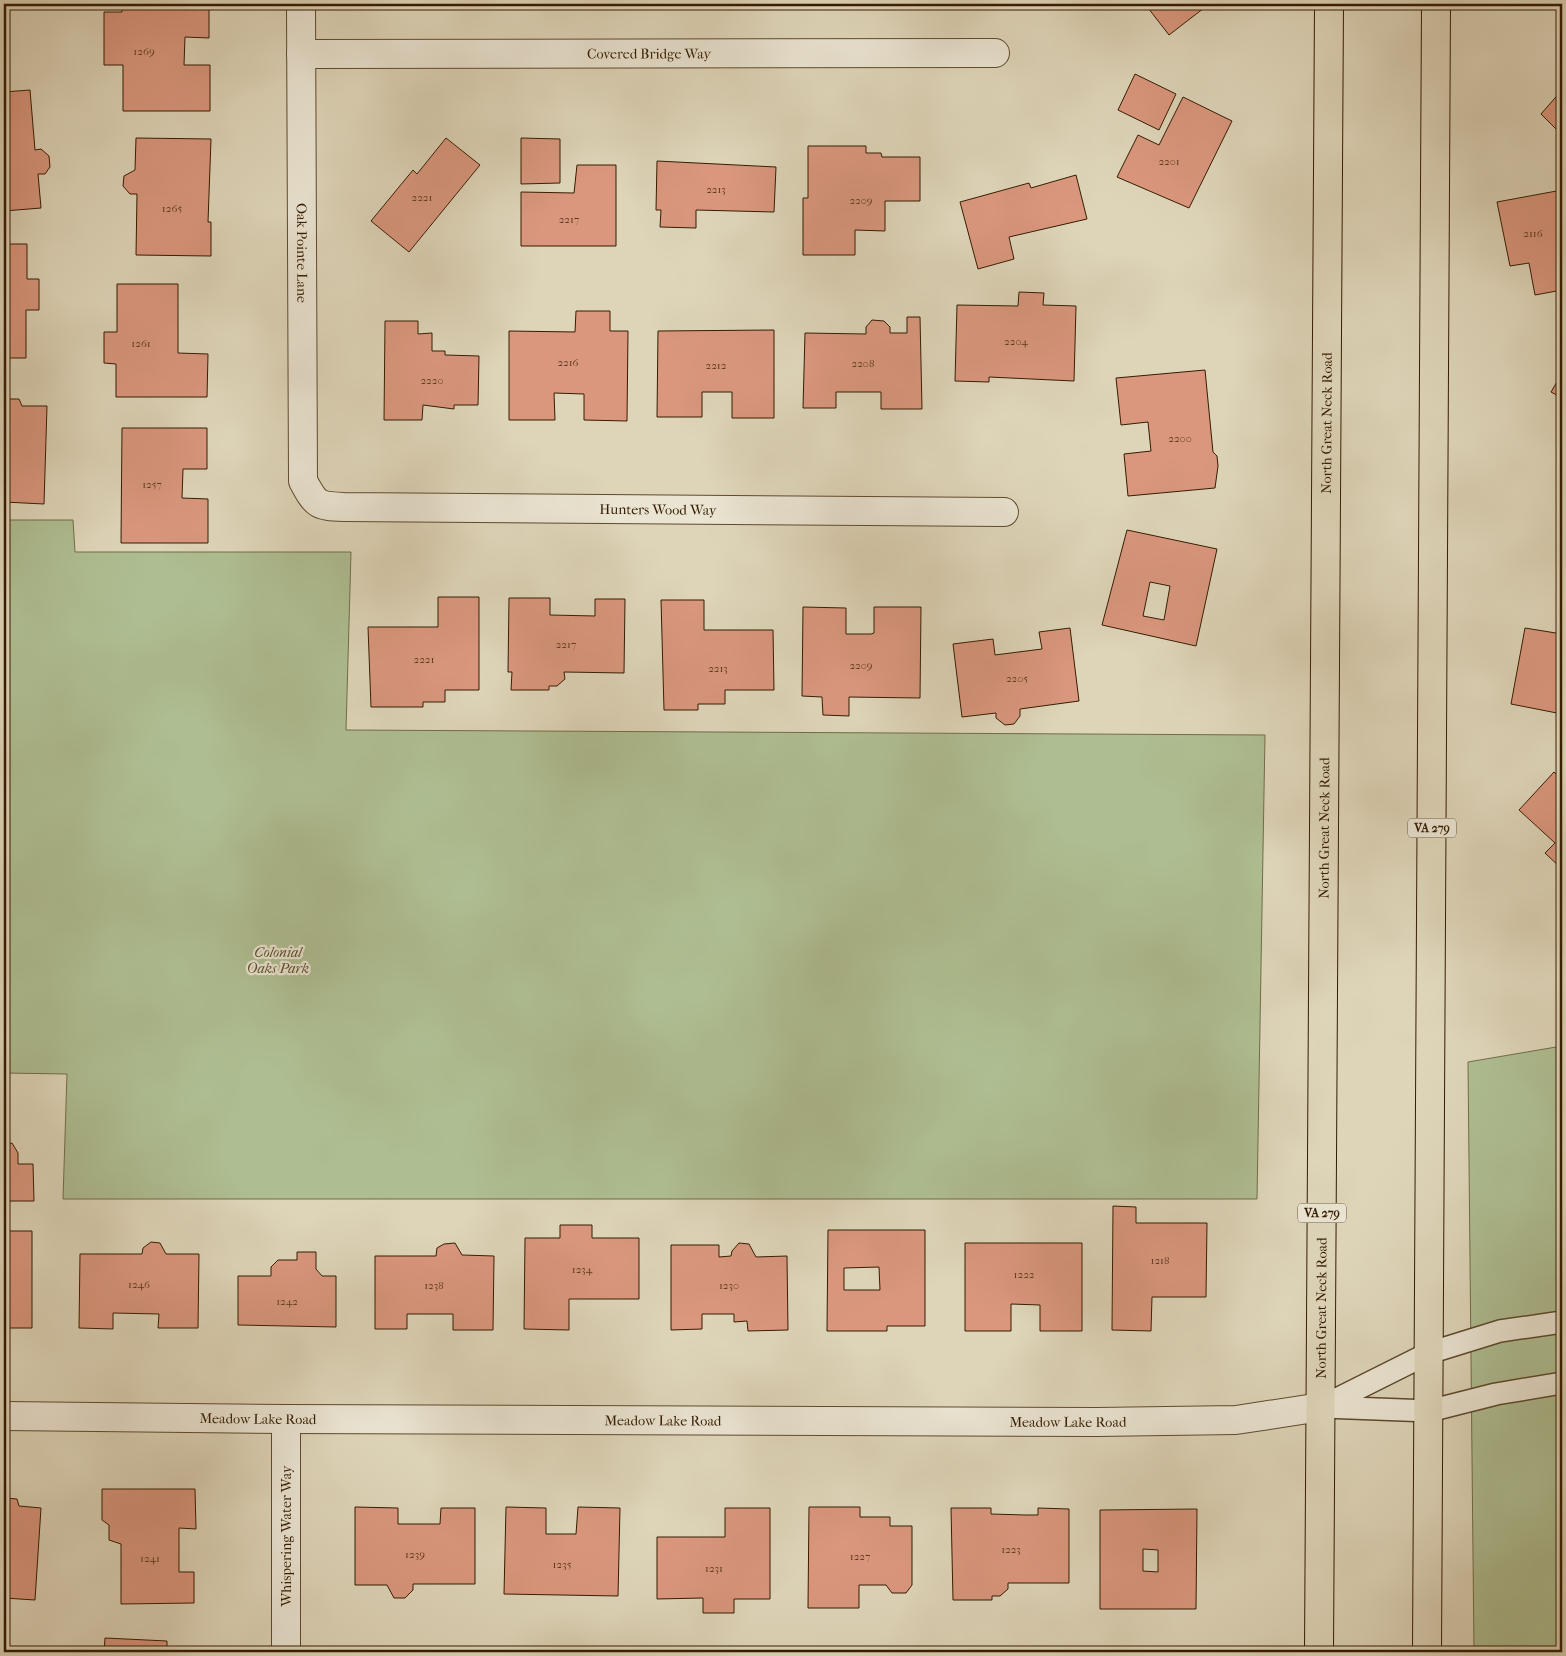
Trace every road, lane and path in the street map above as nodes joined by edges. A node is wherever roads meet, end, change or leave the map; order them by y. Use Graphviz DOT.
graph roads {
  1 [pos="301,4"];
  2 [pos="1329,4"];
  3 [pos="1436,4"];
  4 [pos="996,53"];
  5 [pos="302,54"];
  6 [pos="313,500"];
  7 [pos="1004,512"];
  8 [pos="1562,1322"];
  9 [pos="1429,1353"];
  10 [pos="1562,1382"];
  11 [pos="1321,1407"];
  12 [pos="1429,1410"];
  13 [pos="4,1416"];
  14 [pos="286,1419"];
  15 [pos="286,1652"];
  16 [pos="1319,1652"];
  17 [pos="1427,1652"];
  1 -- 5 [label="street, Oak Pointe Lane"];
  2 -- 11 [label="main road, North Great Neck Road / VA 279"];
  3 -- 9 [label="main road, VA 279"];
  4 -- 5 [label="street, Covered Bridge Way"];
  5 -- 6 [label="street, Oak Pointe Lane"];
  6 -- 7 [label="street, Hunters Wood Way"];
  8 -- 9 [label="lane"];
  9 -- 11 [label="lane"];
  9 -- 12 [label="main road, VA 279"];
  10 -- 12 [label="lane"];
  11 -- 12 [label="lane"];
  11 -- 14 [label="street, Meadow Lake Road"];
  11 -- 16 [label="main road, North Great Neck Road / VA 279"];
  12 -- 17 [label="main road, VA 279"];
  13 -- 14 [label="street, Meadow Lake Road"];
  14 -- 15 [label="street, Whispering Water Way"];
}
